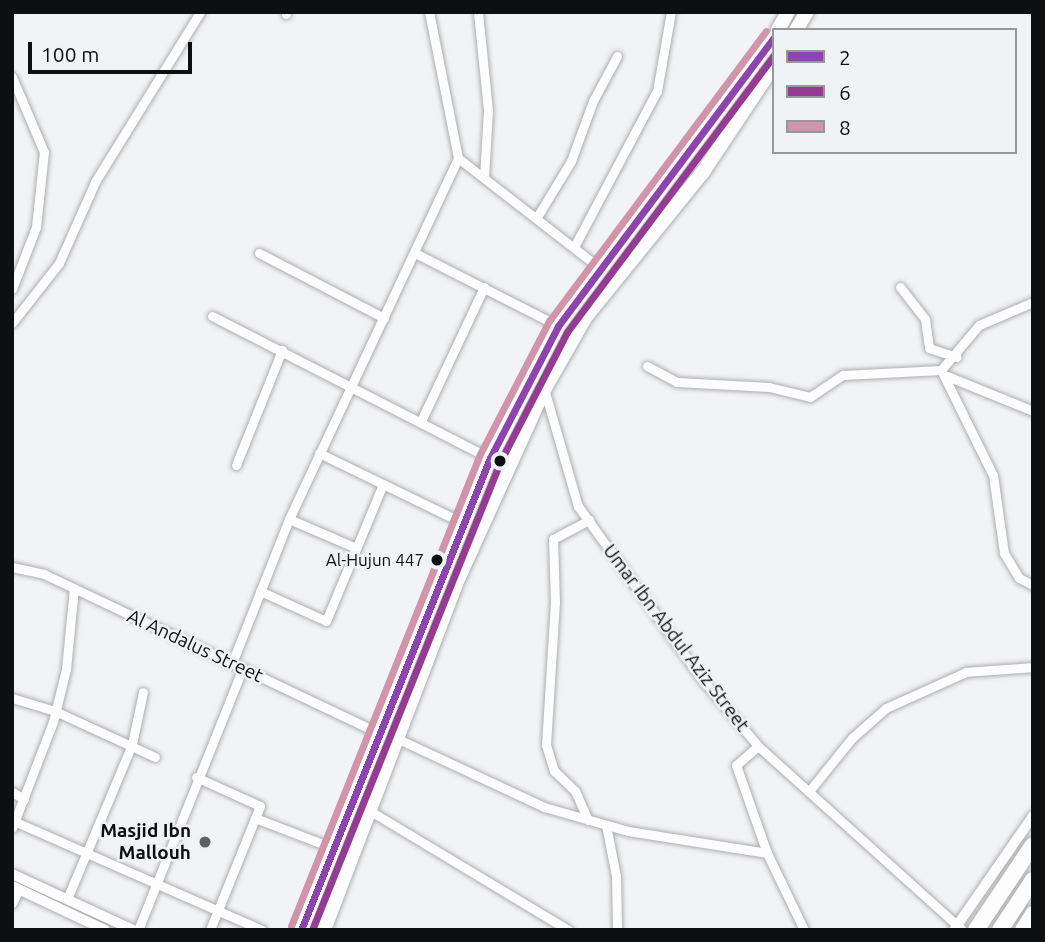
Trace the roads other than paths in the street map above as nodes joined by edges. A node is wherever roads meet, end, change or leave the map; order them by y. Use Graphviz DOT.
graph roads {
  1 [pos="200,12"];
  2 [pos="429,12"];
  3 [pos="478,12"];
  4 [pos="671,12"];
  5 [pos="788,12"];
  6 [pos="807,12"];
  7 [pos="779,28"];
  8 [pos="797,28"];
  9 [pos="772,40"];
  10 [pos="617,56"];
  11 [pos="772,68"];
  12 [pos="12,77"];
  13 [pos="458,158"];
  14 [pos="484,177"];
  15 [pos="537,217"];
  16 [pos="574,247"];
  17 [pos="259,253"];
  18 [pos="415,253"];
  19 [pos="601,269"];
  20 [pos="900,287"];
  21 [pos="484,288"];
  22 [pos="12,289"];
  23 [pos="1033,302"];
  24 [pos="212,316"];
  25 [pos="384,318"];
  26 [pos="12,323"];
  27 [pos="558,326"];
  28 [pos="282,350"];
  29 [pos="957,356"];
  30 [pos="647,366"];
  31 [pos="941,370"];
  32 [pos="349,390"];
  33 [pos="544,390"];
  34 [pos="1033,411"];
  35 [pos="421,421"];
  36 [pos="320,453"];
  37 [pos="490,458"];
  38 [pos="236,464"];
  39 [pos="383,484"];
  40 [pos="289,519"];
  41 [pos="589,520"];
  42 [pos="463,523"];
  43 [pos="356,548"];
  44 [pos="12,567"];
  45 [pos="1033,585"];
  46 [pos="74,587"];
  47 [pos="260,591"];
  48 [pos="232,663"];
  49 [pos="1033,667"];
  50 [pos="243,668"];
  51 [pos="143,692"];
  52 [pos="12,698"];
  53 [pos="55,711"];
  54 [pos="376,732"];
  55 [pos="394,736"];
  56 [pos="132,744"];
  57 [pos="758,746"];
  58 [pos="155,757"];
  59 [pos="197,777"];
  60 [pos="810,790"];
  61 [pos="12,792"];
  62 [pos="24,799"];
  63 [pos="367,809"];
  64 [pos="1033,816"];
  65 [pos="256,818"];
  66 [pos="588,820"];
  67 [pos="14,825"];
  68 [pos="606,825"];
  69 [pos="1033,845"];
  70 [pos="332,848"];
  71 [pos="86,851"];
  72 [pos="767,853"];
  73 [pos="12,873"];
  74 [pos="1033,880"];
  75 [pos="158,881"];
  76 [pos="15,888"];
  77 [pos="67,899"];
  78 [pos="12,902"];
  79 [pos="218,908"];
  80 [pos="1033,914"];
  81 [pos="957,928"];
  82 [pos="105,930"];
  83 [pos="135,930"];
  84 [pos="210,930"];
  85 [pos="262,930"];
  86 [pos="301,930"];
  87 [pos="324,930"];
  88 [pos="568,930"];
  89 [pos="617,930"];
  90 [pos="804,930"];
  91 [pos="976,930"];
  92 [pos="1000,930"];
  93 [pos="1023,930"];
  1 -- 26 [label="street"];
  2 -- 13 [label="street"];
  3 -- 14 [label="street"];
  4 -- 16 [label="street"];
  5 -- 7 [label="main road"];
  6 -- 8 [label="main road"];
  9 -- 19 [label="main road"];
  10 -- 15 [label="street"];
  11 -- 33 [label="main road"];
  12 -- 22 [label="street"];
  13 -- 14 [label="street"];
  13 -- 18 [label="street"];
  14 -- 15 [label="street"];
  15 -- 16 [label="street"];
  16 -- 19 [label="street"];
  17 -- 25 [label="street"];
  18 -- 21 [label="street"];
  18 -- 25 [label="street"];
  19 -- 27 [label="main road"];
  20 -- 29 [label="street"];
  21 -- 27 [label="street"];
  21 -- 35 [label="street"];
  23 -- 29 [label="street"];
  24 -- 28 [label="street"];
  25 -- 32 [label="street"];
  27 -- 37 [label="main road"];
  28 -- 32 [label="street"];
  28 -- 38 [label="street"];
  29 -- 31 [label="street"];
  30 -- 31 [label="street"];
  31 -- 34 [label="street"];
  31 -- 45 [label="street"];
  32 -- 35 [label="street"];
  32 -- 36 [label="street"];
  33 -- 41 [label="street, Umar Ibn Abdul Aziz Street"];
  33 -- 55 [label="main road"];
  35 -- 37 [label="street"];
  36 -- 39 [label="street"];
  36 -- 40 [label="street"];
  37 -- 42 [label="main road"];
  39 -- 42 [label="street"];
  39 -- 43 [label="street"];
  40 -- 43 [label="street"];
  40 -- 47 [label="street"];
  41 -- 57 [label="street, Umar Ibn Abdul Aziz Street"];
  41 -- 66 [label="street"];
  42 -- 54 [label="main road"];
  43 -- 47 [label="street"];
  44 -- 46 [label="street, Al Andalus Street"];
  46 -- 48 [label="street, Al Andalus Street"];
  46 -- 53 [label="street"];
  47 -- 48 [label="street"];
  48 -- 50 [label="street, Al Andalus Street"];
  49 -- 60 [label="street"];
  50 -- 54 [label="street, Al Andalus Street"];
  50 -- 59 [label="street"];
  51 -- 56 [label="street"];
  52 -- 53 [label="street"];
  53 -- 56 [label="street"];
  53 -- 62 [label="street"];
  54 -- 70 [label="main road"];
  55 -- 63 [label="main road"];
  55 -- 66 [label="street"];
  56 -- 58 [label="street"];
  56 -- 71 [label="street"];
  57 -- 60 [label="street, Umar Ibn Abdul Aziz Street"];
  57 -- 72 [label="street"];
  59 -- 65 [label="street"];
  59 -- 75 [label="street"];
  60 -- 81 [label="street, Umar Ibn Abdul Aziz Street"];
  61 -- 62 [label="street"];
  62 -- 67 [label="street"];
  63 -- 87 [label="main road"];
  63 -- 88 [label="street"];
  64 -- 81 [label="street"];
  65 -- 70 [label="street"];
  65 -- 79 [label="street"];
  66 -- 68 [label="street"];
  67 -- 71 [label="street"];
  68 -- 72 [label="street"];
  68 -- 89 [label="street"];
  69 -- 91 [label="highway"];
  70 -- 86 [label="main road"];
  71 -- 75 [label="street"];
  71 -- 77 [label="street"];
  72 -- 90 [label="street"];
  73 -- 77 [label="street"];
  74 -- 92 [label="highway"];
  75 -- 79 [label="street"];
  75 -- 83 [label="street"];
  76 -- 78 [label="street"];
  76 -- 82 [label="street"];
  77 -- 83 [label="street"];
  79 -- 84 [label="street"];
  79 -- 85 [label="street"];
  80 -- 93 [label="highway"];
}
